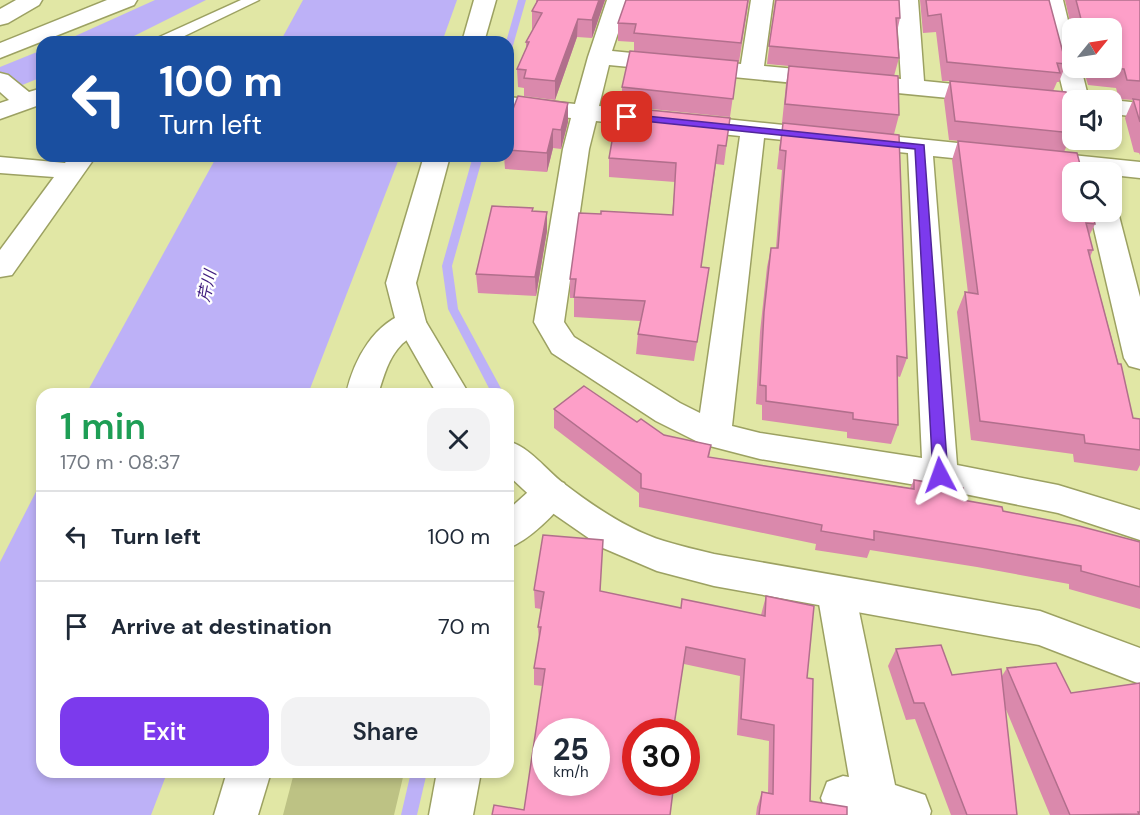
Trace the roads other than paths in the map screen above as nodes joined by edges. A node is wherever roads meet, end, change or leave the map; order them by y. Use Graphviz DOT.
graph roads {
  1 [pos="31,0"];
  2 [pos="126,0"];
  3 [pos="252,0"];
  4 [pos="486,0"];
  5 [pos="618,0"];
  6 [pos="762,0"];
  7 [pos="907,0"];
  8 [pos="1052,0"];
  9 [pos="0,18"];
  10 [pos="36,36"];
  11 [pos="37,36"];
  12 [pos="173,36"];
  13 [pos="475,36"];
  14 [pos="0,51"];
  15 [pos="599,57"];
  16 [pos="751,73"];
  17 [pos="0,80"];
  18 [pos="913,88"];
  19 [pos="1074,90"];
  20 [pos="30,98"];
  21 [pos="1062,102"];
  22 [pos="514,105"];
  23 [pos="1122,108"];
  24 [pos="1140,110"];
  25 [pos="0,112"];
  26 [pos="586,112"];
  27 [pos="753,129"];
  28 [pos="920,147"];
  29 [pos="435,162"];
  30 [pos="78,164"];
  31 [pos="0,165"];
  32 [pos="1062,165"];
  33 [pos="1122,170"];
  34 [pos="1140,170"];
  35 [pos="1106,222"];
  36 [pos="0,269"];
  37 [pos="411,321"];
  38 [pos="1140,358"];
  39 [pos="364,388"];
  40 [pos="450,388"];
  41 [pos="714,435"];
  42 [pos="514,459"];
  43 [pos="940,475"];
  44 [pos="551,493"];
  45 [pos="1140,525"];
  46 [pos="514,527"];
  47 [pos="836,592"];
  48 [pos="1140,666"];
  49 [pos="247,778"];
  50 [pos="458,778"];
  51 [pos="876,804"];
  52 [pos="236,815"];
  53 [pos="451,815"];
  1 -- 9 [label="street"];
  2 -- 11 [label="street"];
  3 -- 12 [label="lane"];
  4 -- 13 [label="street"];
  5 -- 15 [label="street"];
  6 -- 16 [label="street"];
  7 -- 18 [label="street"];
  8 -- 19 [label="street"];
  10 -- 14 [label="street"];
  15 -- 16 [label="street"];
  15 -- 26 [label="street"];
  16 -- 18 [label="street"];
  17 -- 20 [label="street"];
  18 -- 21 [label="street"];
  20 -- 25 [label="street"];
  22 -- 26 [label="street"];
  23 -- 24 [label="street"];
  26 -- 27 [label="street"];
  26 -- 41 [label="street"];
  27 -- 28 [label="street"];
  27 -- 41 [label="street"];
  28 -- 32 [label="street"];
  28 -- 43 [label="street"];
  29 -- 37 [label="street"];
  30 -- 31 [label="street"];
  30 -- 36 [label="street"];
  33 -- 34 [label="street"];
  35 -- 38 [label="street"];
  37 -- 39 [label="street"];
  37 -- 40 [label="street"];
  41 -- 43 [label="street"];
  42 -- 44 [label="street"];
  43 -- 45 [label="street"];
  44 -- 46 [label="street"];
  44 -- 47 [label="street"];
  47 -- 48 [label="street"];
  47 -- 51 [label="street"];
  49 -- 52 [label="street"];
  50 -- 53 [label="street"];
}
